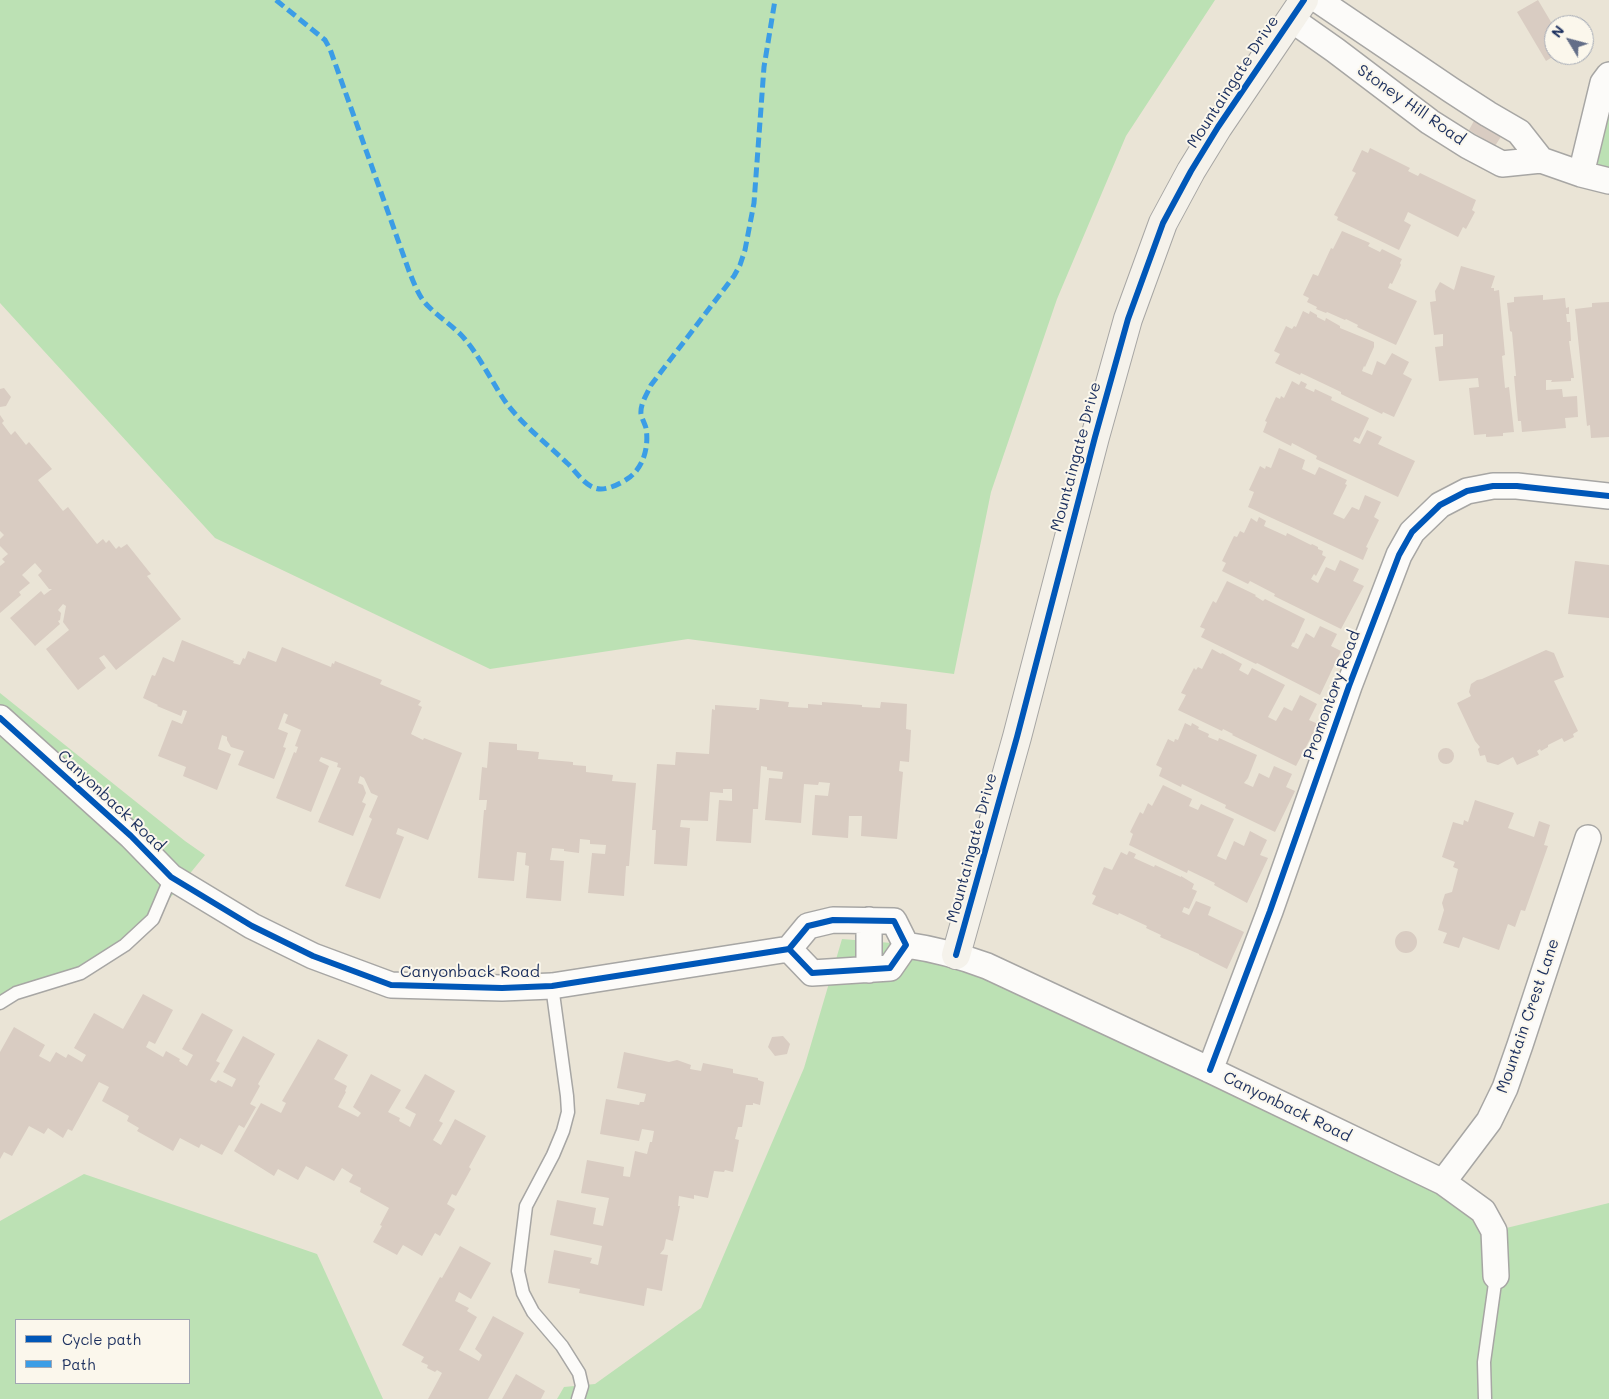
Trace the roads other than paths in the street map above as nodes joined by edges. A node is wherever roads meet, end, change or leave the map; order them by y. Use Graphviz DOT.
graph roads {
  1 [pos="1318,0"];
  2 [pos="1297,10"];
  3 [pos="1609,74"];
  4 [pos="1451,90"];
  5 [pos="1430,122"];
  6 [pos="1541,160"];
  7 [pos="1581,174"];
  8 [pos="1609,181"];
  9 [pos="1609,496"];
  10 [pos="0,718"];
  11 [pos="1588,838"];
  12 [pos="171,877"];
  13 [pos="869,920"];
  14 [pos="906,945"];
  15 [pos="789,949"];
  16 [pos="956,955"];
  17 [pos="869,970"];
  18 [pos="552,986"];
  19 [pos="0,1003"];
  20 [pos="1210,1070"];
  21 [pos="1443,1182"];
  22 [pos="1496,1276"];
  23 [pos="578,1399"];
  24 [pos="1485,1399"];
  1 -- 4 [label="street, Stoney Hill Road"];
  2 -- 5 [label="street, Stoney Hill Road"];
  2 -- 16 [label="street, Mountaingate Drive"];
  3 -- 7 [label="street"];
  4 -- 5 [label="street"];
  4 -- 6 [label="street, Stoney Hill Road"];
  5 -- 6 [label="street, Stoney Hill Road"];
  6 -- 7 [label="street, Stoney Hill Road"];
  7 -- 8 [label="street, Stoney Hill Road"];
  9 -- 20 [label="street, Promontory Road"];
  10 -- 12 [label="street, Canyonback Road"];
  11 -- 21 [label="street, Mountain Crest Lane"];
  12 -- 18 [label="street, Canyonback Road"];
  12 -- 19 [label="lane"];
  13 -- 14 [label="street"];
  13 -- 15 [label="street"];
  13 -- 17 [label="street"];
  14 -- 16 [label="street, Canyonback Road"];
  14 -- 17 [label="street"];
  15 -- 17 [label="street"];
  15 -- 18 [label="street, Canyonback Road"];
  16 -- 20 [label="street, Canyonback Road"];
  18 -- 23 [label="lane"];
  20 -- 21 [label="street, Canyonback Road"];
  21 -- 22 [label="street, Canyonback Road"];
  22 -- 24 [label="lane, Canyonback Road"];
}
